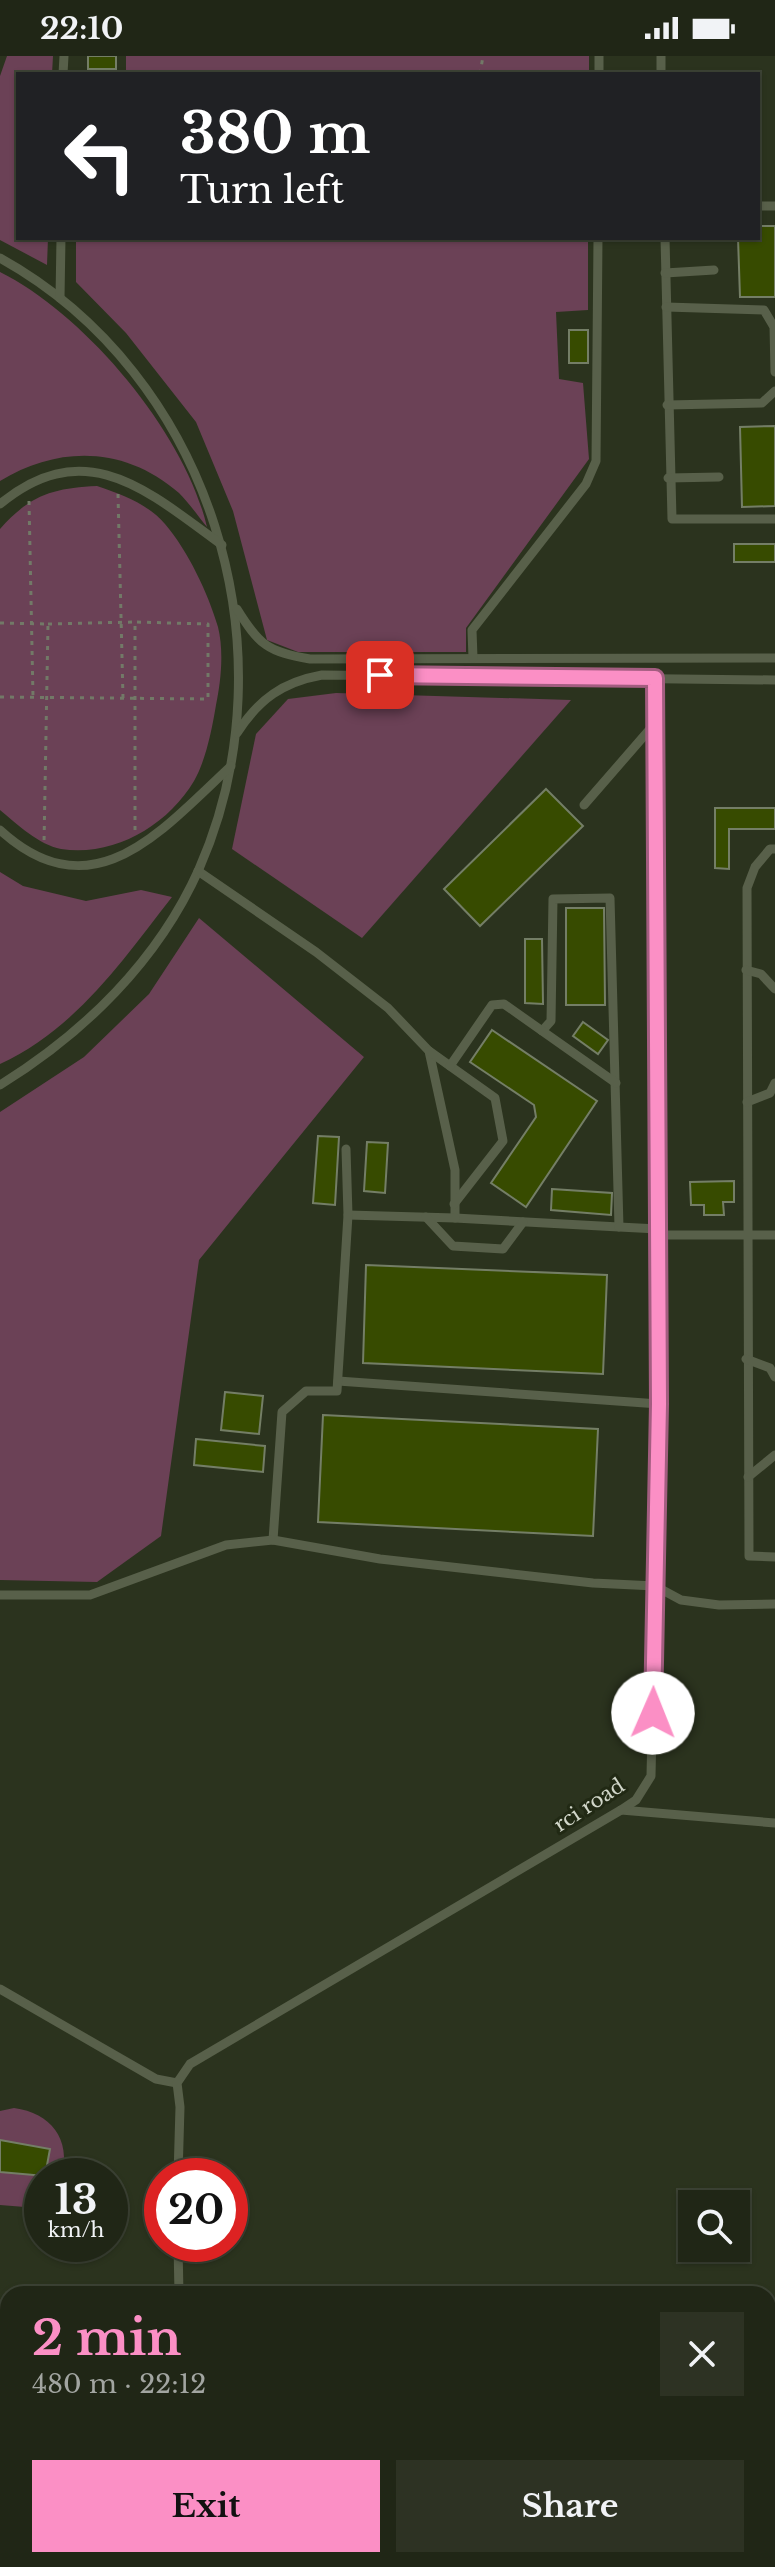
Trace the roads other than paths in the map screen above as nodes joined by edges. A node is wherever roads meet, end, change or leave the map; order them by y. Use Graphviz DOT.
graph roads {
  1 [pos="61,240"];
  2 [pos="598,240"];
  3 [pos="665,240"];
  4 [pos="0,258"];
  5 [pos="714,270"];
  6 [pos="665,273"];
  7 [pos="60,298"];
  8 [pos="666,307"];
  9 [pos="775,372"];
  10 [pos="775,391"];
  11 [pos="667,405"];
  12 [pos="719,477"];
  13 [pos="668,478"];
  14 [pos="0,504"];
  15 [pos="775,519"];
  16 [pos="223,546"];
  17 [pos="236,606"];
  18 [pos="473,658"];
  19 [pos="775,658"];
  20 [pos="655,678"];
  21 [pos="775,680"];
  22 [pos="657,721"];
  23 [pos="237,733"];
  24 [pos="231,766"];
  25 [pos="584,805"];
  26 [pos="0,830"];
  27 [pos="775,849"];
  28 [pos="198,871"];
  29 [pos="746,970"];
  30 [pos="775,989"];
  31 [pos="542,1031"];
  32 [pos="429,1051"];
  33 [pos="450,1066"];
  34 [pos="616,1083"];
  35 [pos="775,1083"];
  36 [pos="0,1085"];
  37 [pos="747,1102"];
  38 [pos="346,1149"];
  39 [pos="454,1204"];
  40 [pos="348,1215"];
  41 [pos="426,1217"];
  42 [pos="455,1218"];
  43 [pos="523,1222"];
  44 [pos="619,1227"];
  45 [pos="659,1232"];
  46 [pos="747,1234"];
  47 [pos="775,1235"];
  48 [pos="746,1359"];
  49 [pos="775,1377"];
  50 [pos="338,1381"];
  51 [pos="659,1404"];
  52 [pos="775,1455"];
  53 [pos="748,1477"];
  54 [pos="273,1540"];
  55 [pos="775,1557"];
  56 [pos="655,1586"];
  57 [pos="0,1595"];
  58 [pos="775,1604"];
  59 [pos="621,1810"];
  60 [pos="775,1823"];
  61 [pos="0,1989"];
  62 [pos="177,2083"];
  63 [pos="179,2158"];
  64 [pos="178,2262"];
  65 [pos="179,2286"];
  1 -- 7 [label="lane"];
  2 -- 18 [label="lane"];
  3 -- 6 [label="lane"];
  4 -- 7 [label="lane"];
  5 -- 6 [label="lane"];
  6 -- 8 [label="lane"];
  7 -- 16 [label="lane"];
  8 -- 9 [label="lane"];
  8 -- 11 [label="lane"];
  10 -- 11 [label="lane"];
  11 -- 13 [label="lane"];
  12 -- 13 [label="lane"];
  13 -- 15 [label="lane"];
  14 -- 16 [label="lane"];
  16 -- 17 [label="lane"];
  17 -- 18 [label="lane"];
  17 -- 23 [label="lane"];
  18 -- 19 [label="lane"];
  20 -- 21 [label="lane"];
  20 -- 22 [label="lane, rci road"];
  20 -- 23 [label="lane"];
  22 -- 25 [label="lane"];
  22 -- 45 [label="lane, rci road"];
  23 -- 24 [label="lane"];
  24 -- 26 [label="lane"];
  24 -- 28 [label="lane"];
  27 -- 29 [label="lane"];
  28 -- 32 [label="lane"];
  28 -- 36 [label="lane"];
  29 -- 30 [label="lane"];
  29 -- 37 [label="lane"];
  31 -- 33 [label="lane"];
  31 -- 34 [label="lane"];
  31 -- 34 [label="lane"];
  32 -- 33 [label="lane"];
  32 -- 39 [label="lane"];
  33 -- 39 [label="lane"];
  34 -- 44 [label="lane"];
  35 -- 37 [label="lane"];
  37 -- 46 [label="lane"];
  38 -- 40 [label="lane"];
  39 -- 42 [label="lane"];
  40 -- 41 [label="lane"];
  40 -- 50 [label="lane"];
  41 -- 42 [label="lane"];
  41 -- 43 [label="lane"];
  42 -- 43 [label="lane"];
  43 -- 44 [label="lane"];
  44 -- 45 [label="lane"];
  45 -- 46 [label="lane"];
  45 -- 51 [label="lane, rci road"];
  46 -- 47 [label="lane"];
  46 -- 48 [label="lane"];
  48 -- 49 [label="lane"];
  48 -- 53 [label="lane"];
  50 -- 51 [label="lane"];
  50 -- 54 [label="lane"];
  51 -- 56 [label="lane, rci road"];
  52 -- 53 [label="lane"];
  53 -- 55 [label="lane"];
  54 -- 56 [label="lane"];
  54 -- 57 [label="lane"];
  56 -- 58 [label="lane"];
  56 -- 59 [label="lane, rci road"];
  59 -- 60 [label="lane"];
  59 -- 62 [label="lane, rci road"];
  61 -- 62 [label="lane"];
  62 -- 63 [label="lane"];
  64 -- 65 [label="lane"];
}
